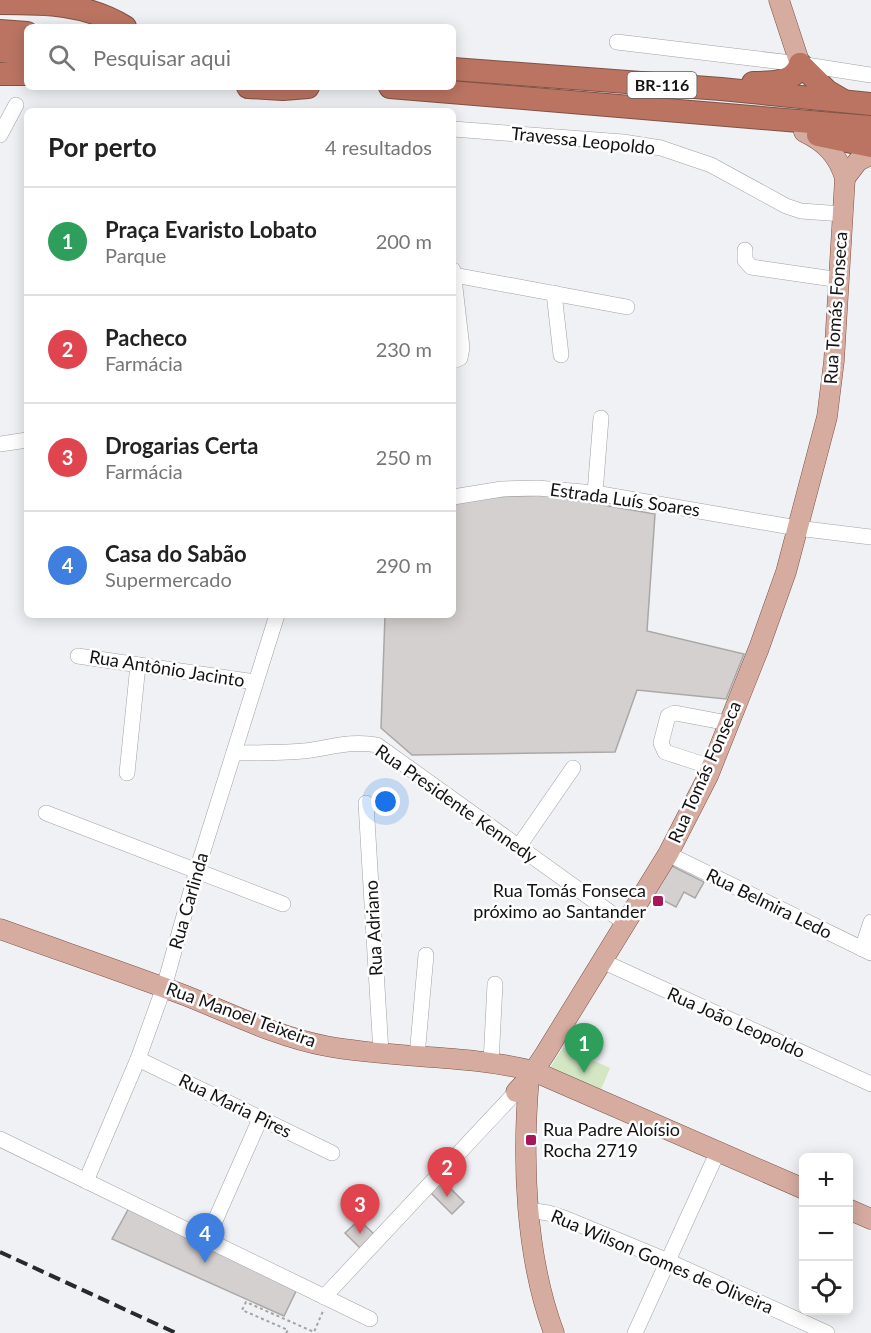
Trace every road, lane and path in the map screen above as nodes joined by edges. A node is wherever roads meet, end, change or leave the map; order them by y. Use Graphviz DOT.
graph roads {
  1 [pos="779,0"];
  2 [pos="0,3"];
  3 [pos="68,3"];
  4 [pos="120,24"];
  5 [pos="0,31"];
  6 [pos="24,33"];
  7 [pos="617,42"];
  8 [pos="0,51"];
  9 [pos="24,54"];
  10 [pos="800,64"];
  11 [pos="456,69"];
  12 [pos="0,74"];
  13 [pos="24,74"];
  14 [pos="871,75"];
  15 [pos="722,89"];
  16 [pos="425,90"];
  17 [pos="846,102"];
  18 [pos="871,104"];
  19 [pos="16,105"];
  20 [pos="719,115"];
  21 [pos="871,127"];
  22 [pos="456,129"];
  23 [pos="804,132"];
  24 [pos="0,135"];
  25 [pos="871,146"];
  26 [pos="871,155"];
  27 [pos="845,178"];
  28 [pos="843,214"];
  29 [pos="745,250"];
  30 [pos="456,274"];
  31 [pos="840,280"];
  32 [pos="554,293"];
  33 [pos="456,298"];
  34 [pos="627,307"];
  35 [pos="561,355"];
  36 [pos="456,360"];
  37 [pos="601,418"];
  38 [pos="24,440"];
  39 [pos="0,444"];
  40 [pos="595,493"];
  41 [pos="456,497"];
  42 [pos="797,528"];
  43 [pos="871,537"];
  44 [pos="276,618"];
  45 [pos="78,656"];
  46 [pos="138,665"];
  47 [pos="255,682"];
  48 [pos="729,723"];
  49 [pos="234,753"];
  50 [pos="711,767"];
  51 [pos="573,768"];
  52 [pos="127,773"];
  53 [pos="366,803"];
  54 [pos="46,813"];
  55 [pos="519,846"];
  56 [pos="668,854"];
  57 [pos="197,870"];
  58 [pos="283,904"];
  59 [pos="625,922"];
  60 [pos="871,922"];
  61 [pos="0,929"];
  62 [pos="867,951"];
  63 [pos="426,955"];
  64 [pos="602,962"];
  65 [pos="495,984"];
  66 [pos="164,987"];
  67 [pos="381,1053"];
  68 [pos="417,1056"];
  69 [pos="138,1059"];
  70 [pos="491,1063"];
  71 [pos="871,1084"];
  72 [pos="526,1086"];
  73 [pos="260,1119"];
  74 [pos="0,1139"];
  75 [pos="718,1151"];
  76 [pos="332,1153"];
  77 [pos="86,1180"];
  78 [pos="799,1187"];
  79 [pos="529,1210"];
  80 [pos="853,1211"];
  81 [pos="871,1219"];
  82 [pos="207,1239"];
  83 [pos="668,1261"];
  84 [pos="327,1298"];
  85 [pos="370,1319"];
  86 [pos="286,1333"];
  87 [pos="554,1333"];
  88 [pos="635,1333"];
  89 [pos="827,1333"];
  1 -- 10 [label="main road"];
  2 -- 3 [label="highway"];
  3 -- 4 [label="highway"];
  5 -- 6 [label="highway"];
  7 -- 10 [label="street"];
  8 -- 9 [label="highway"];
  10 -- 14 [label="street"];
  10 -- 15 [label="highway"];
  10 -- 17 [label="highway"];
  11 -- 15 [label="highway, BR-116"];
  12 -- 13 [label="highway"];
  15 -- 17 [label="highway, BR-116"];
  16 -- 20 [label="highway, BR-116"];
  17 -- 18 [label="highway, BR-116"];
  19 -- 24 [label="street"];
  20 -- 21 [label="highway, BR-116"];
  20 -- 23 [label="highway"];
  22 -- 28 [label="street, Travessa Leopoldo"];
  23 -- 25 [label="highway"];
  23 -- 27 [label="main road"];
  26 -- 27 [label="main road"];
  27 -- 28 [label="main road, Rua Tomás Fonseca"];
  28 -- 31 [label="main road, Rua Tomás Fonseca"];
  29 -- 31 [label="street"];
  30 -- 32 [label="street"];
  31 -- 42 [label="main road, Rua Tomás Fonseca"];
  32 -- 34 [label="street"];
  32 -- 35 [label="street"];
  33 -- 36 [label="street"];
  37 -- 40 [label="street"];
  38 -- 39 [label="street"];
  40 -- 41 [label="street, Estrada Luís Soares"];
  40 -- 42 [label="street, Estrada Luís Soares"];
  42 -- 43 [label="street, Estrada Luís Soares"];
  42 -- 48 [label="main road, Rua Tomás Fonseca"];
  44 -- 47 [label="street, Rua Carlinda"];
  45 -- 46 [label="street, Rua Antônio Jacinto"];
  46 -- 47 [label="street, Rua Antônio Jacinto"];
  46 -- 52 [label="street"];
  47 -- 49 [label="street, Rua Carlinda"];
  48 -- 50 [label="main road, Rua Tomás Fonseca"];
  48 -- 50 [label="street"];
  49 -- 55 [label="street, Rua Presidente Kennedy"];
  49 -- 57 [label="street, Rua Carlinda"];
  50 -- 56 [label="main road, Rua Tomás Fonseca"];
  51 -- 55 [label="street"];
  53 -- 67 [label="street, Rua Adriano"];
  54 -- 57 [label="street"];
  55 -- 59 [label="street, Rua Presidente Kennedy"];
  56 -- 59 [label="main road, Rua Tomás Fonseca"];
  56 -- 62 [label="street, Rua Belmira Ledo"];
  57 -- 58 [label="street"];
  57 -- 66 [label="street, Rua Carlinda"];
  59 -- 64 [label="main road, Rua Tomás Fonseca"];
  60 -- 62 [label="street"];
  61 -- 66 [label="main road, Rua Manoel Teixeira"];
  63 -- 68 [label="street"];
  64 -- 71 [label="street, Rua João Leopoldo"];
  64 -- 72 [label="main road, Rua Tomás Fonseca"];
  65 -- 70 [label="street"];
  66 -- 67 [label="main road, Rua Manoel Teixeira"];
  66 -- 69 [label="street, Rua Carlinda"];
  67 -- 68 [label="main road, Rua Manoel Teixeira"];
  68 -- 70 [label="main road, Rua Manoel Teixeira"];
  69 -- 73 [label="street, Rua Maria Pires"];
  69 -- 77 [label="street, Rua Carlinda"];
  70 -- 72 [label="main road, Rua Manoel Teixeira"];
  70 -- 72 [label="main road"];
  72 -- 75 [label="main road"];
  72 -- 79 [label="main road"];
  72 -- 84 [label="street, Rua Tomás Fonseca"];
  73 -- 76 [label="street, Rua Maria Pires"];
  73 -- 82 [label="street"];
  74 -- 77 [label="street"];
  75 -- 78 [label="main road"];
  75 -- 83 [label="street"];
  77 -- 82 [label="street"];
  79 -- 83 [label="street, Rua Wilson Gomes de Oliveira"];
  79 -- 87 [label="main road"];
  80 -- 81 [label="main road"];
  82 -- 84 [label="street"];
  83 -- 88 [label="street"];
  83 -- 89 [label="street, Rua Wilson Gomes de Oliveira"];
  84 -- 85 [label="street"];
  84 -- 86 [label="path"];
}
